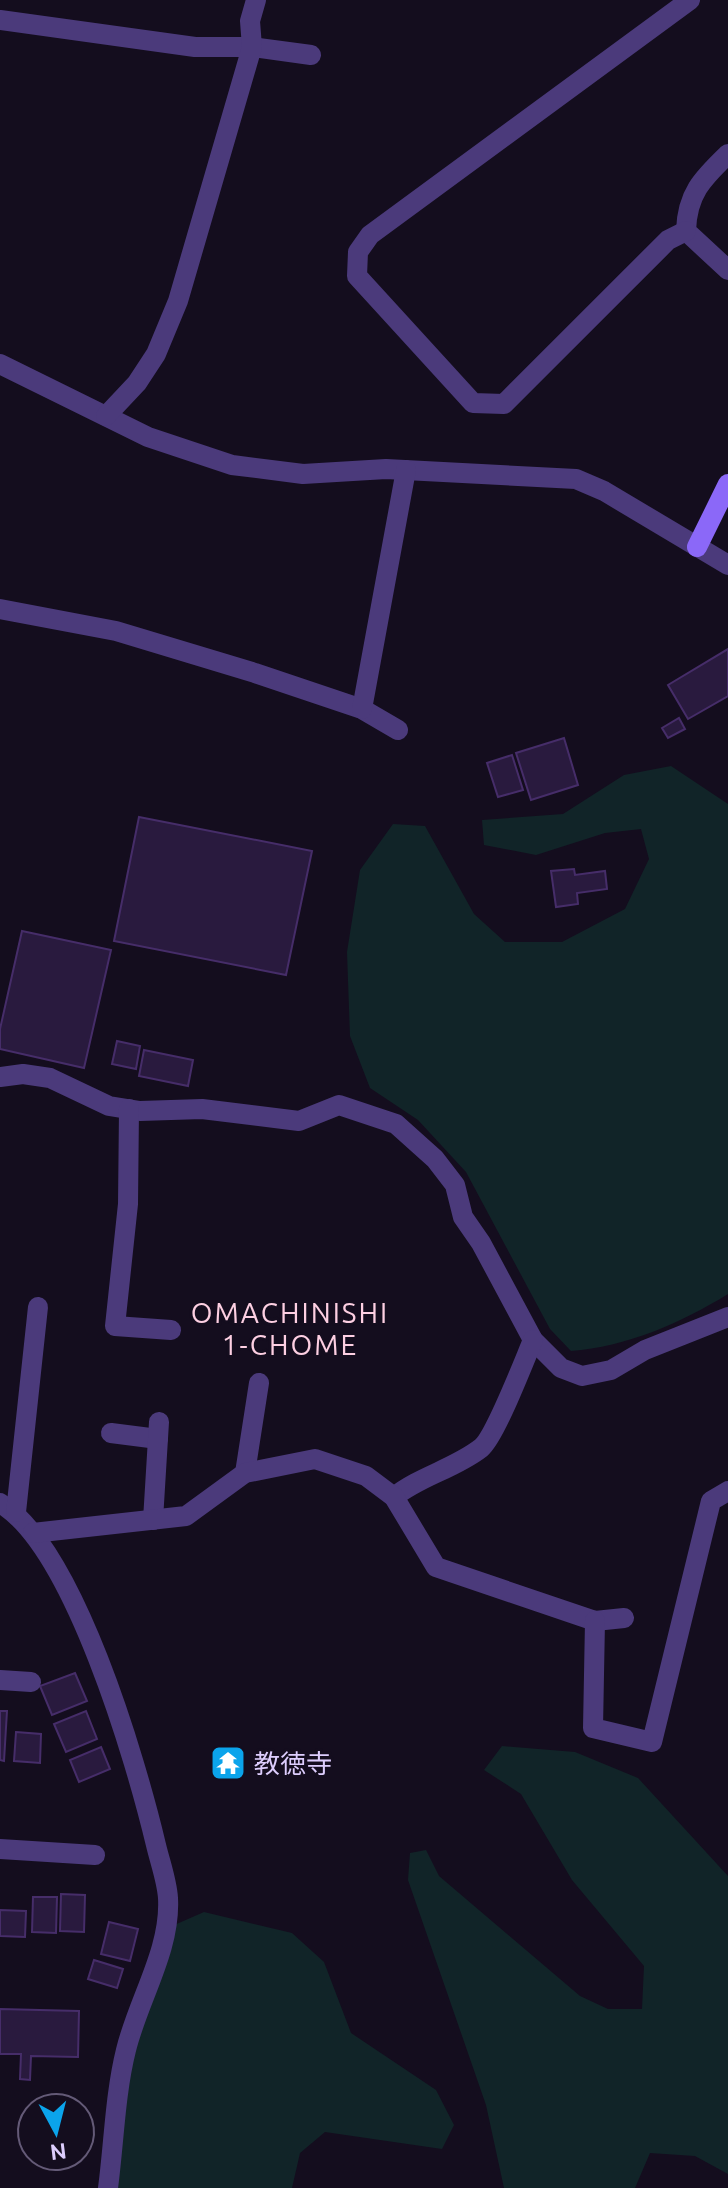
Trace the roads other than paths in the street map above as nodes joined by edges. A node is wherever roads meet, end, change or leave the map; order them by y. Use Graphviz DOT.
graph roads {
  1 [pos="256,0"];
  2 [pos="690,0"];
  3 [pos="0,20"];
  4 [pos="252,47"];
  5 [pos="311,55"];
  6 [pos="728,154"];
  7 [pos="686,231"];
  8 [pos="728,270"];
  9 [pos="0,364"];
  10 [pos="106,416"];
  11 [pos="406,470"];
  12 [pos="728,484"];
  13 [pos="697,547"];
  14 [pos="728,565"];
  15 [pos="0,609"];
  16 [pos="362,709"];
  17 [pos="398,730"];
  18 [pos="0,1077"];
  19 [pos="129,1109"];
  20 [pos="38,1307"];
  21 [pos="728,1317"];
  22 [pos="171,1330"];
  23 [pos="533,1340"];
  24 [pos="259,1383"];
  25 [pos="111,1433"];
  26 [pos="245,1473"];
  27 [pos="728,1491"];
  28 [pos="394,1497"];
  29 [pos="8,1508"];
  30 [pos="153,1520"];
  31 [pos="33,1533"];
  32 [pos="624,1618"];
  33 [pos="595,1621"];
  34 [pos="0,1680"];
  35 [pos="31,1682"];
  36 [pos="0,1849"];
  37 [pos="95,1855"];
  38 [pos="108,2188"];
  1 -- 4 [label="street"];
  2 -- 7 [label="street"];
  3 -- 4 [label="street"];
  4 -- 5 [label="street"];
  4 -- 10 [label="street"];
  6 -- 7 [label="street"];
  7 -- 8 [label="street"];
  9 -- 10 [label="street"];
  10 -- 11 [label="street"];
  11 -- 13 [label="street"];
  11 -- 16 [label="street"];
  12 -- 13 [label="street"];
  13 -- 14 [label="street"];
  15 -- 16 [label="street"];
  16 -- 17 [label="street"];
  18 -- 19 [label="street"];
  19 -- 22 [label="street"];
  19 -- 23 [label="street"];
  20 -- 29 [label="street"];
  21 -- 23 [label="street"];
  23 -- 28 [label="street"];
  24 -- 26 [label="street"];
  25 -- 30 [label="street"];
  26 -- 28 [label="street"];
  26 -- 30 [label="street"];
  27 -- 33 [label="street"];
  28 -- 33 [label="street"];
  29 -- 31 [label="street"];
  30 -- 31 [label="street"];
  31 -- 38 [label="street"];
  32 -- 33 [label="street"];
  34 -- 35 [label="street"];
  36 -- 37 [label="street"];
}
